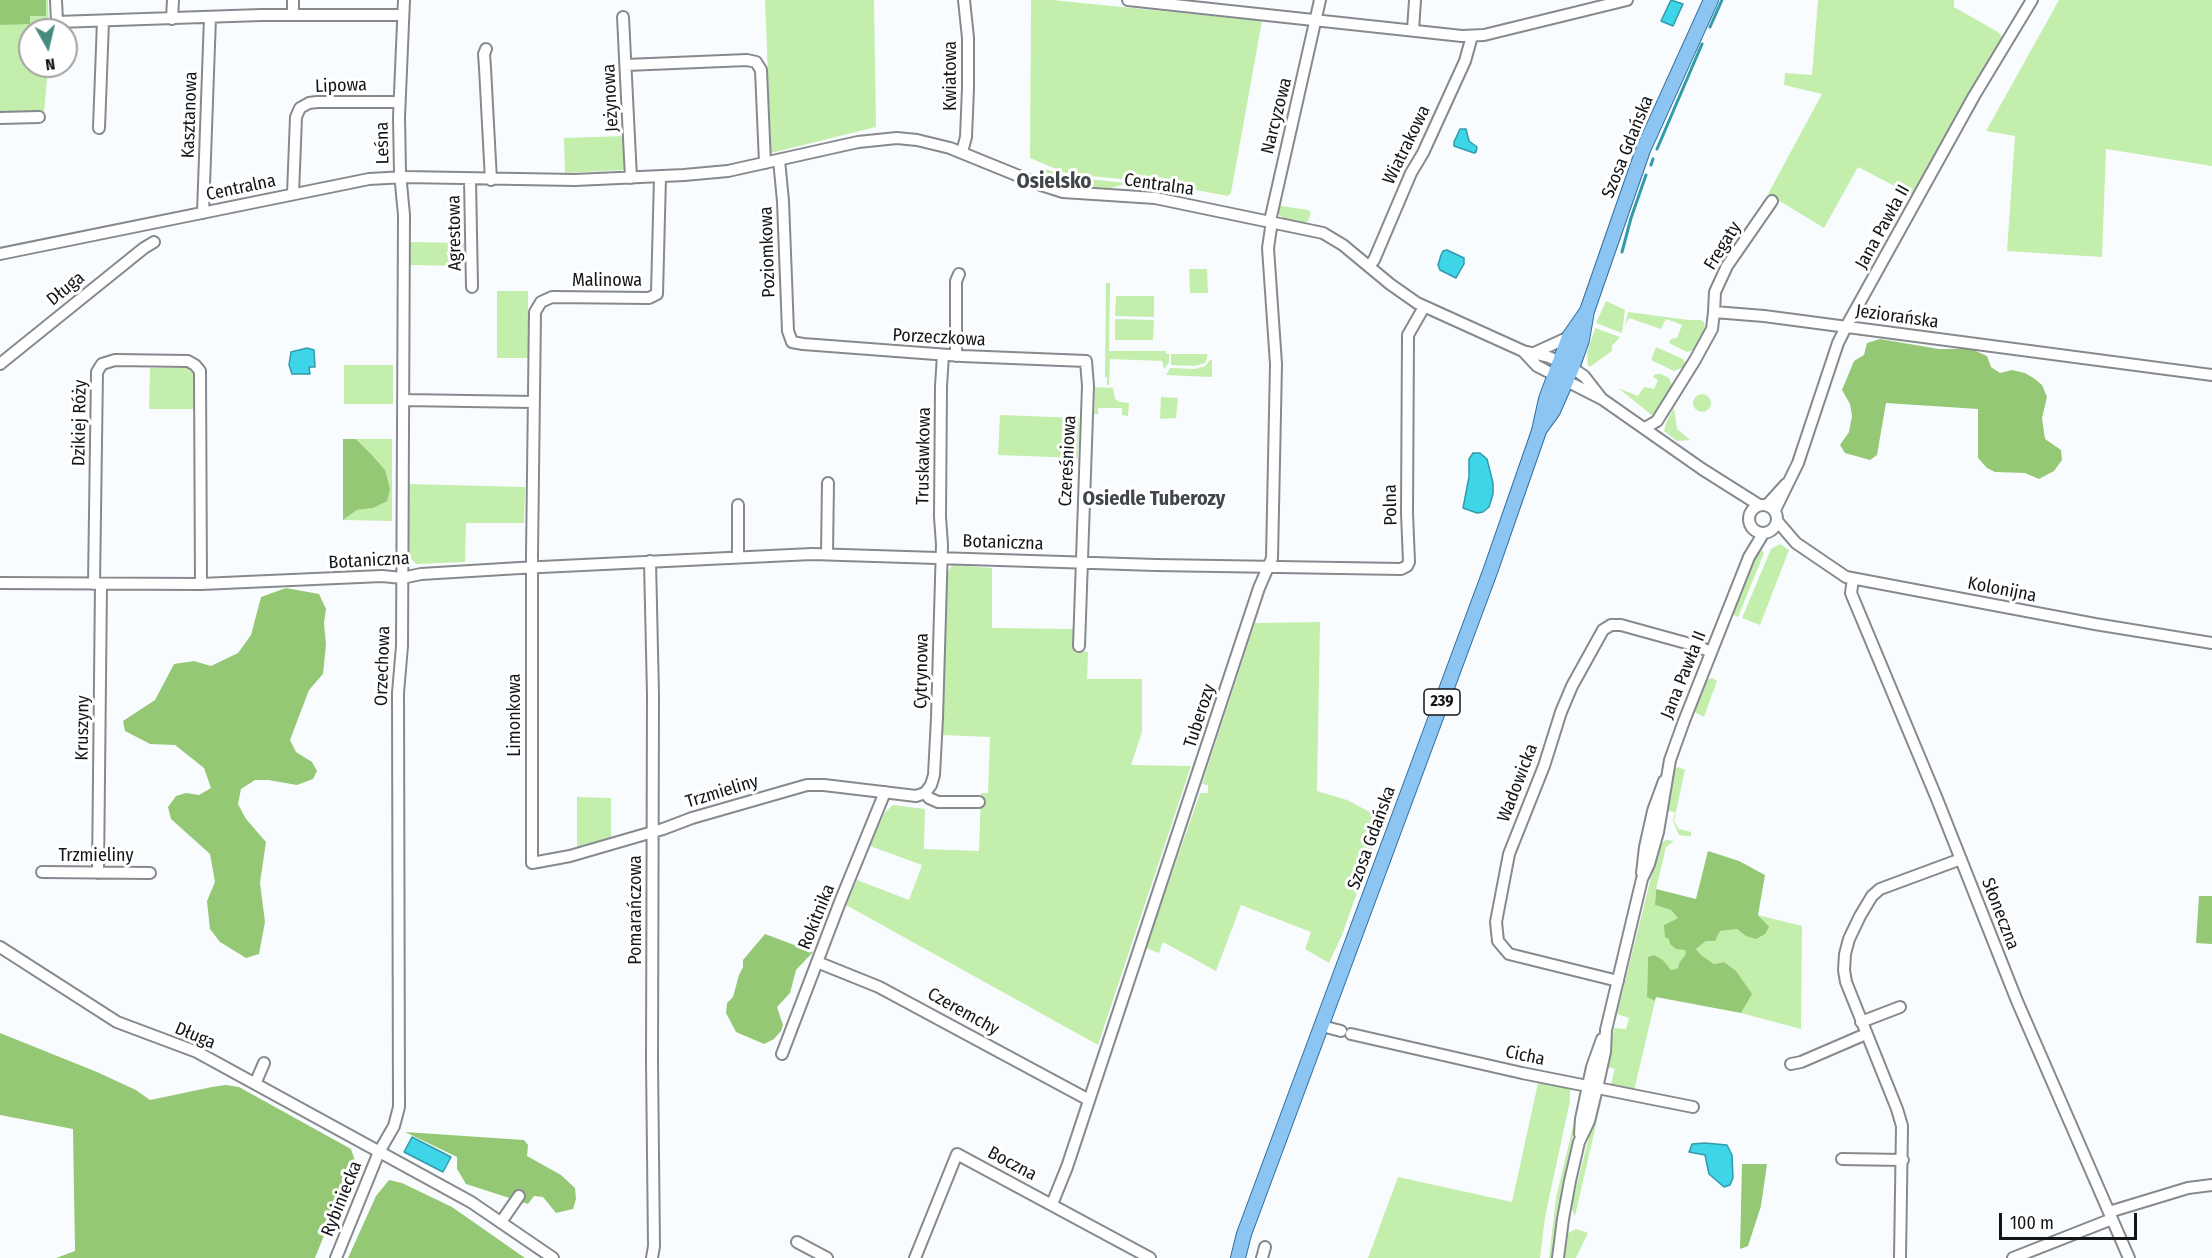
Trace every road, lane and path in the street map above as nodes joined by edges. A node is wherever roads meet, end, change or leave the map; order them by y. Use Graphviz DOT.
graph roads {
  1 [pos="56,0"];
  2 [pos="173,0"];
  3 [pos="293,0"];
  4 [pos="404,0"];
  5 [pos="964,0"];
  6 [pos="1128,0"];
  7 [pos="1320,0"];
  8 [pos="1415,0"];
  9 [pos="1585,0"];
  10 [pos="1627,0"];
  11 [pos="1711,0"];
  12 [pos="2032,0"];
  13 [pos="1211,4"];
  14 [pos="1579,12"];
  15 [pos="293,15"];
  16 [pos="403,15"];
  17 [pos="210,17"];
  18 [pos="623,17"];
  19 [pos="172,19"];
  20 [pos="1316,20"];
  21 [pos="103,21"];
  22 [pos="1413,30"];
  23 [pos="1472,36"];
  24 [pos="486,49"];
  25 [pos="626,65"];
  26 [pos="399,102"];
  27 [pos="39,117"];
  28 [pos="0,118"];
  29 [pos="99,128"];
  30 [pos="962,152"];
  31 [pos="779,160"];
  32 [pos="765,163"];
  33 [pos="401,177"];
  34 [pos="660,177"];
  35 [pos="631,178"];
  36 [pos="471,179"];
  37 [pos="491,180"];
  38 [pos="293,194"];
  39 [pos="1772,201"];
  40 [pos="204,213"];
  41 [pos="1271,221"];
  42 [pos="154,242"];
  43 [pos="0,254"];
  44 [pos="1369,267"];
  45 [pos="959,273"];
  46 [pos="472,287"];
  47 [pos="1424,307"];
  48 [pos="1587,311"];
  49 [pos="1714,312"];
  50 [pos="1845,327"];
  51 [pos="1569,337"];
  52 [pos="792,342"];
  53 [pos="1529,352"];
  54 [pos="943,355"];
  55 [pos="956,356"];
  56 [pos="1086,361"];
  57 [pos="0,364"];
  58 [pos="1563,372"];
  59 [pos="2212,375"];
  60 [pos="403,400"];
  61 [pos="533,402"];
  62 [pos="1645,428"];
  63 [pos="828,483"];
  64 [pos="738,505"];
  65 [pos="1763,508"];
  66 [pos="1766,529"];
  67 [pos="827,554"];
  68 [pos="738,556"];
  69 [pos="941,557"];
  70 [pos="650,561"];
  71 [pos="1081,562"];
  72 [pos="532,567"];
  73 [pos="1268,567"];
  74 [pos="402,578"];
  75 [pos="1853,579"];
  76 [pos="0,583"];
  77 [pos="98,584"];
  78 [pos="201,584"];
  79 [pos="2212,643"];
  80 [pos="1079,646"];
  81 [pos="1711,652"];
  82 [pos="928,789"];
  83 [pos="885,792"];
  84 [pos="979,802"];
  85 [pos="653,831"];
  86 [pos="1961,859"];
  87 [pos="532,863"];
  88 [pos="42,872"];
  89 [pos="98,873"];
  90 [pos="150,873"];
  91 [pos="0,947"];
  92 [pos="817,962"];
  93 [pos="1618,981"];
  94 [pos="1900,1007"];
  95 [pos="1862,1022"];
  96 [pos="1322,1026"];
  97 [pos="1866,1034"];
  98 [pos="782,1054"];
  99 [pos="264,1063"];
  100 [pos="1791,1064"];
  101 [pos="255,1084"];
  102 [pos="1593,1087"];
  103 [pos="1089,1100"];
  104 [pos="1693,1107"];
  105 [pos="379,1152"];
  106 [pos="1842,1159"];
  107 [pos="1903,1160"];
  108 [pos="2212,1185"];
  109 [pos="519,1196"];
  110 [pos="1052,1204"];
  111 [pos="2110,1215"];
  112 [pos="501,1222"];
  113 [pos="797,1242"];
  114 [pos="336,1258"];
  115 [pos="554,1258"];
  116 [pos="652,1258"];
  117 [pos="827,1258"];
  118 [pos="915,1258"];
  119 [pos="1150,1258"];
  120 [pos="1238,1258"];
  121 [pos="1558,1258"];
  122 [pos="1900,1258"];
  123 [pos="2013,1258"];
  124 [pos="2129,1258"];
  1 -- 21 [label="street"];
  2 -- 19 [label="street"];
  3 -- 15 [label="street"];
  4 -- 16 [label="street, Leśna"];
  5 -- 30 [label="street, Kwiatowa"];
  6 -- 13 [label="street"];
  7 -- 20 [label="street, Narcyzowa"];
  8 -- 22 [label="street"];
  9 -- 14 [label="street"];
  10 -- 14 [label="street"];
  11 -- 48 [label="main road, Szosa Gdańska / 239"];
  12 -- 50 [label="street, Jana Pawła II"];
  13 -- 20 [label="street"];
  14 -- 23 [label="street"];
  15 -- 16 [label="street"];
  15 -- 17 [label="street"];
  16 -- 26 [label="street, Leśna"];
  17 -- 19 [label="street"];
  17 -- 40 [label="street, Kasztanowa"];
  18 -- 25 [label="street, Jeżynowa"];
  19 -- 21 [label="street"];
  20 -- 22 [label="street"];
  20 -- 41 [label="street, Narcyzowa"];
  21 -- 29 [label="street"];
  22 -- 23 [label="street"];
  23 -- 44 [label="street, Wiatrakowa"];
  24 -- 37 [label="street"];
  25 -- 32 [label="street"];
  25 -- 35 [label="street, Jeżynowa"];
  26 -- 33 [label="street, Leśna"];
  26 -- 38 [label="street, Lipowa"];
  27 -- 28 [label="street"];
  30 -- 31 [label="street, Centralna"];
  30 -- 41 [label="street, Centralna"];
  31 -- 32 [label="street, Centralna"];
  31 -- 52 [label="street, Poziomkowa"];
  32 -- 34 [label="street, Centralna"];
  33 -- 36 [label="street, Centralna"];
  33 -- 38 [label="street, Centralna"];
  33 -- 60 [label="street, Orzechowa"];
  34 -- 35 [label="street, Centralna"];
  34 -- 61 [label="street, Malinowa"];
  35 -- 37 [label="street, Centralna"];
  36 -- 37 [label="street, Centralna"];
  36 -- 46 [label="street, Agrestowa"];
  38 -- 40 [label="street, Centralna"];
  39 -- 49 [label="street, Fregaty"];
  40 -- 43 [label="street, Centralna"];
  41 -- 44 [label="street, Centralna"];
  41 -- 73 [label="street, Tuberozy"];
  42 -- 57 [label="street, Długa"];
  44 -- 47 [label="street, Centralna"];
  45 -- 55 [label="street"];
  47 -- 53 [label="street, Centralna"];
  47 -- 73 [label="street, Polna"];
  48 -- 51 [label="main road, Szosa Gdańska / 239"];
  48 -- 58 [label="main road, Szosa Gdańska / 239"];
  49 -- 50 [label="street, Jeziorańska"];
  49 -- 62 [label="street"];
  50 -- 59 [label="street, Jeziorańska"];
  50 -- 65 [label="street, Jana Pawła II"];
  51 -- 53 [label="street"];
  51 -- 58 [label="main road, Szosa Gdańska / 239"];
  52 -- 54 [label="street, Porzeczkowa"];
  53 -- 58 [label="street, Centralna"];
  54 -- 55 [label="street, Porzeczkowa"];
  54 -- 69 [label="street, Truskawkowa"];
  55 -- 56 [label="street, Porzeczkowa"];
  56 -- 71 [label="street, Czereśniowa"];
  58 -- 62 [label="street"];
  58 -- 96 [label="main road, Szosa Gdańska / 239"];
  60 -- 61 [label="street"];
  60 -- 74 [label="street, Orzechowa"];
  61 -- 72 [label="street, Malinowa"];
  62 -- 65 [label="street"];
  63 -- 67 [label="street"];
  64 -- 68 [label="street"];
  65 -- 66 [label="street"];
  65 -- 66 [label="street"];
  66 -- 75 [label="street, Kolonijna"];
  66 -- 81 [label="street, Jana Pawła II"];
  67 -- 68 [label="street, Botaniczna"];
  67 -- 69 [label="street, Botaniczna"];
  68 -- 70 [label="street, Botaniczna"];
  69 -- 71 [label="street, Botaniczna"];
  69 -- 82 [label="street, Cytrynowa"];
  70 -- 72 [label="street, Botaniczna"];
  70 -- 85 [label="street, Pomarańczowa"];
  71 -- 73 [label="street, Botaniczna"];
  71 -- 80 [label="street, Czereśniowa"];
  72 -- 74 [label="street, Botaniczna"];
  72 -- 87 [label="street, Limonkowa"];
  73 -- 103 [label="street, Tuberozy"];
  74 -- 78 [label="street, Botaniczna"];
  74 -- 105 [label="street, Orzechowa"];
  75 -- 79 [label="street, Kolonijna"];
  75 -- 86 [label="street, Słoneczna"];
  76 -- 77 [label="street, Botaniczna"];
  77 -- 78 [label="street, Botaniczna"];
  77 -- 78 [label="street, Dzikiej Róży"];
  77 -- 89 [label="street, Kruszyny"];
  81 -- 93 [label="street, Jana Pawła II"];
  81 -- 93 [label="street, Wadowicka"];
  82 -- 83 [label="street, Trzmieliny"];
  82 -- 84 [label="street, Trzmieliny"];
  83 -- 85 [label="street, Trzmieliny"];
  83 -- 92 [label="street, Rokitnika"];
  85 -- 87 [label="street, Trzmieliny"];
  85 -- 116 [label="street, Pomarańczowa"];
  86 -- 95 [label="street"];
  86 -- 111 [label="street, Słoneczna"];
  88 -- 89 [label="street, Trzmieliny"];
  89 -- 90 [label="street, Trzmieliny"];
  91 -- 101 [label="street, Długa"];
  92 -- 98 [label="street, Rokitnika"];
  92 -- 103 [label="street, Czeremchy"];
  93 -- 102 [label="street, Jana Pawła II"];
  94 -- 95 [label="street"];
  95 -- 97 [label="street"];
  96 -- 102 [label="street, Cicha"];
  96 -- 120 [label="main road, Szosa Gdańska / 239"];
  97 -- 100 [label="street"];
  97 -- 107 [label="street"];
  99 -- 101 [label="street"];
  101 -- 105 [label="street, Długa"];
  102 -- 104 [label="street, Cicha"];
  102 -- 121 [label="street, Jana Pawła II"];
  103 -- 110 [label="street, Tuberozy"];
  105 -- 112 [label="street, Długa"];
  105 -- 114 [label="street, Rybiniecka"];
  106 -- 107 [label="street"];
  107 -- 122 [label="street"];
  108 -- 111 [label="street"];
  109 -- 112 [label="street"];
  110 -- 118 [label="street, Boczna"];
  110 -- 119 [label="street, Boczna"];
  111 -- 123 [label="street"];
  111 -- 124 [label="street, Słoneczna"];
  112 -- 115 [label="street, Długa"];
  113 -- 117 [label="street"];
}
